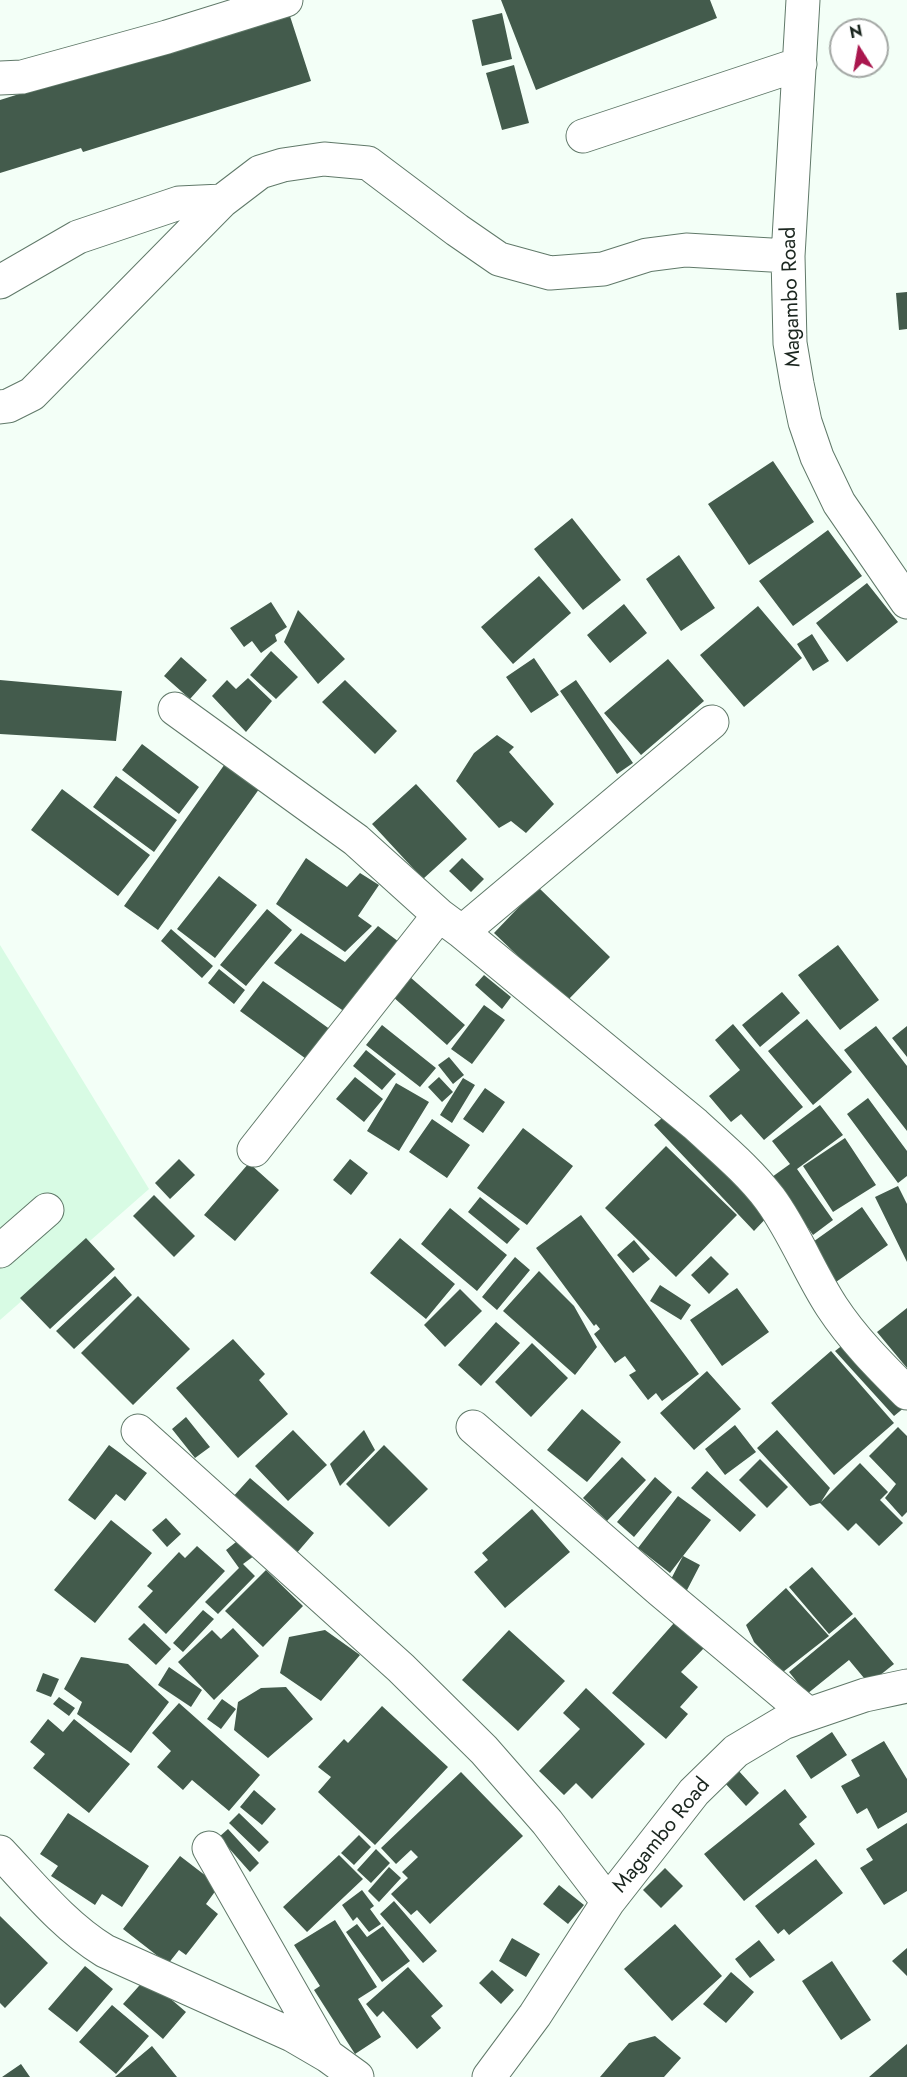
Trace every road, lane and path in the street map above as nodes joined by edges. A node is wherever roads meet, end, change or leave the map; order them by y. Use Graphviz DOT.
graph roads {
  1 [pos="286,0"];
  2 [pos="803,0"];
  3 [pos="800,63"];
  4 [pos="0,78"];
  5 [pos="583,136"];
  6 [pos="222,201"];
  7 [pos="788,256"];
  8 [pos="0,282"];
  9 [pos="0,407"];
  10 [pos="907,602"];
  11 [pos="175,709"];
  12 [pos="712,722"];
  13 [pos="451,923"];
  14 [pos="254,1150"];
  15 [pos="48,1210"];
  16 [pos="0,1251"];
  17 [pos="907,1393"];
  18 [pos="473,1427"];
  19 [pos="138,1431"];
  20 [pos="907,1686"];
  21 [pos="808,1714"];
  22 [pos="209,1848"];
  23 [pos="0,1852"];
  24 [pos="608,1902"];
  25 [pos="328,2056"];
  26 [pos="357,2077"];
  27 [pos="489,2077"];
  1 -- 4 [label="street"];
  2 -- 3 [label="street, Magambo Road"];
  3 -- 5 [label="street"];
  3 -- 7 [label="street, Magambo Road"];
  6 -- 7 [label="street"];
  6 -- 8 [label="street"];
  6 -- 9 [label="street"];
  7 -- 10 [label="street, Magambo Road"];
  11 -- 13 [label="street"];
  12 -- 13 [label="street"];
  13 -- 14 [label="street"];
  13 -- 17 [label="street"];
  15 -- 16 [label="street"];
  18 -- 21 [label="street"];
  19 -- 24 [label="street"];
  20 -- 21 [label="street, Magambo Road"];
  21 -- 24 [label="street, Magambo Road"];
  22 -- 25 [label="street"];
  23 -- 25 [label="street"];
  24 -- 27 [label="street, Magambo Road"];
  25 -- 26 [label="street"];
}
